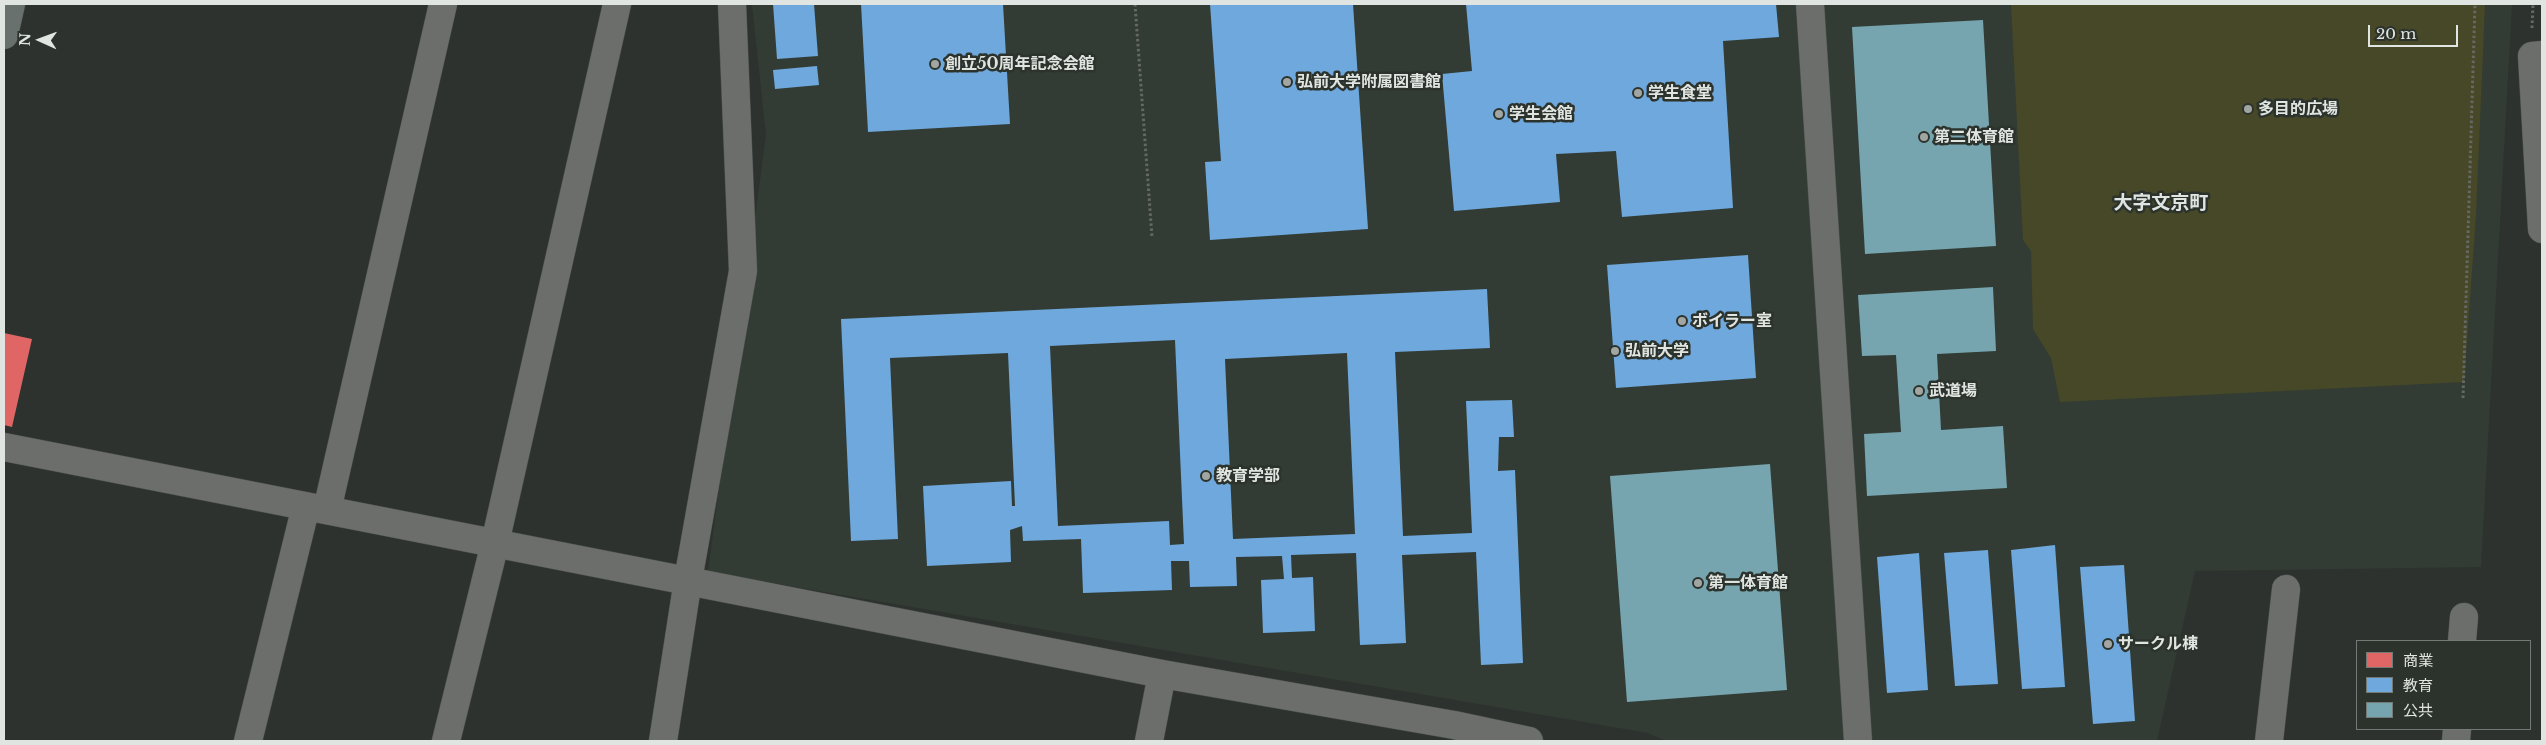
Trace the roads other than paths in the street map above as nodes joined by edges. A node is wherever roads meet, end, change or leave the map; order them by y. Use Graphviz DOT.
graph roads {
  1 [pos="11,4"];
  2 [pos="443,4"];
  3 [pos="617,4"];
  4 [pos="732,4"];
  5 [pos="1810,4"];
  6 [pos="4,35"];
  7 [pos="2542,55"];
  8 [pos="2542,229"];
  9 [pos="2542,242"];
  10 [pos="4,447"];
  11 [pos="316,508"];
  12 [pos="495,543"];
  13 [pos="688,580"];
  14 [pos="2286,589"];
  15 [pos="1162,674"];
  16 [pos="248,741"];
  17 [pos="446,741"];
  18 [pos="663,741"];
  19 [pos="1149,741"];
  20 [pos="1529,741"];
  21 [pos="1858,741"];
  22 [pos="2269,741"];
  1 -- 6 [label="street"];
  2 -- 11 [label="street"];
  3 -- 12 [label="street"];
  4 -- 13 [label="street"];
  5 -- 21 [label="street"];
  7 -- 8 [label="street"];
  8 -- 9 [label="street"];
  10 -- 11 [label="street"];
  11 -- 12 [label="street"];
  11 -- 16 [label="street"];
  12 -- 13 [label="street"];
  12 -- 17 [label="street"];
  13 -- 15 [label="street"];
  13 -- 18 [label="street"];
  14 -- 22 [label="street"];
  15 -- 19 [label="street"];
  15 -- 20 [label="street"];
}
